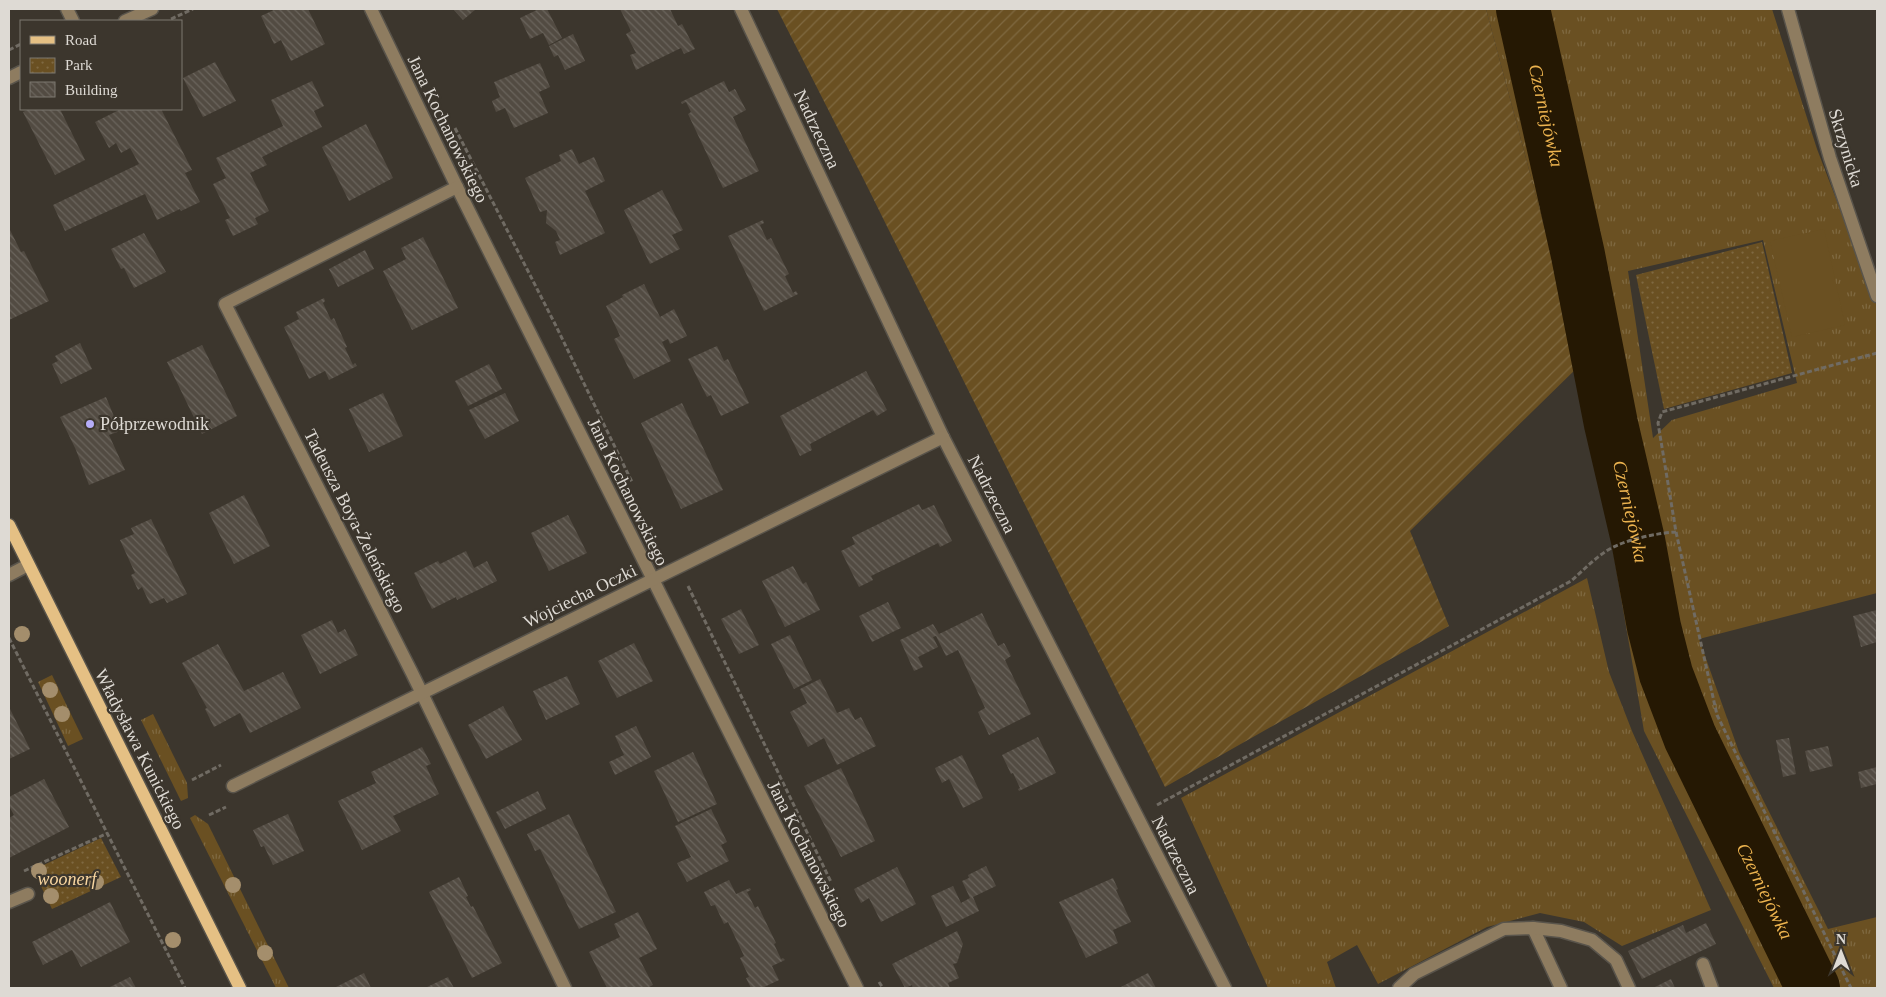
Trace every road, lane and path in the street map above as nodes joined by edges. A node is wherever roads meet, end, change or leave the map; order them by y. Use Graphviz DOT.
graph roads {
  1 [pos="66,9"];
  2 [pos="152,9"];
  3 [pos="193,9"];
  4 [pos="371,9"];
  5 [pos="741,9"];
  6 [pos="1788,9"];
  7 [pos="72,20"];
  8 [pos="127,20"];
  9 [pos="169,20"];
  10 [pos="451,120"];
  11 [pos="456,187"];
  12 [pos="1877,296"];
  13 [pos="1877,353"];
  14 [pos="943,437"];
  15 [pos="633,485"];
  16 [pos="9,525"];
  17 [pos="1676,532"];
  18 [pos="28,565"];
  19 [pos="9,575"];
  20 [pos="652,580"];
  21 [pos="696,581"];
  22 [pos="9,638"];
  23 [pos="422,693"];
  24 [pos="233,786"];
  25 [pos="1136,817"];
  26 [pos="108,833"];
  27 [pos="22,872"];
  28 [pos="835,890"];
  29 [pos="28,894"];
  30 [pos="9,902"];
  31 [pos="1533,928"];
  32 [pos="1703,964"];
  33 [pos="878,979"];
  34 [pos="186,988"];
  35 [pos="240,988"];
  36 [pos="566,988"];
  37 [pos="857,988"];
  38 [pos="882,988"];
  39 [pos="1225,988"];
  40 [pos="1399,988"];
  41 [pos="1561,988"];
  42 [pos="1629,988"];
  43 [pos="1712,988"];
  44 [pos="1851,988"];
  1 -- 7 [label="street"];
  2 -- 8 [label="street"];
  3 -- 9 [label="path"];
  4 -- 11 [label="street, Jana Kochanowskiego"];
  5 -- 14 [label="street, Nadrzeczna"];
  6 -- 12 [label="street, Skrzynicka"];
  10 -- 15 [label="path"];
  11 -- 20 [label="street, Jana Kochanowskiego"];
  11 -- 23 [label="street, Tadeusza Boya-Żeleńskiego"];
  13 -- 17 [label="path"];
  14 -- 20 [label="street, Wojciecha Oczki"];
  14 -- 25 [label="street, Nadrzeczna"];
  16 -- 18 [label="main road, Władysława Kunickiego"];
  17 -- 25 [label="path"];
  17 -- 44 [label="path"];
  18 -- 19 [label="street"];
  18 -- 35 [label="main road, Władysława Kunickiego"];
  20 -- 23 [label="street, Wojciecha Oczki"];
  20 -- 37 [label="street, Jana Kochanowskiego"];
  21 -- 28 [label="path"];
  22 -- 26 [label="path"];
  23 -- 24 [label="street, Wojciecha Oczki"];
  23 -- 36 [label="street, Tadeusza Boya-Żeleńskiego"];
  25 -- 39 [label="street, Nadrzeczna"];
  26 -- 27 [label="path"];
  26 -- 34 [label="path"];
  29 -- 30 [label="street"];
  31 -- 40 [label="street"];
  31 -- 41 [label="street"];
  31 -- 42 [label="street"];
  32 -- 43 [label="street"];
  33 -- 38 [label="path"];
}
